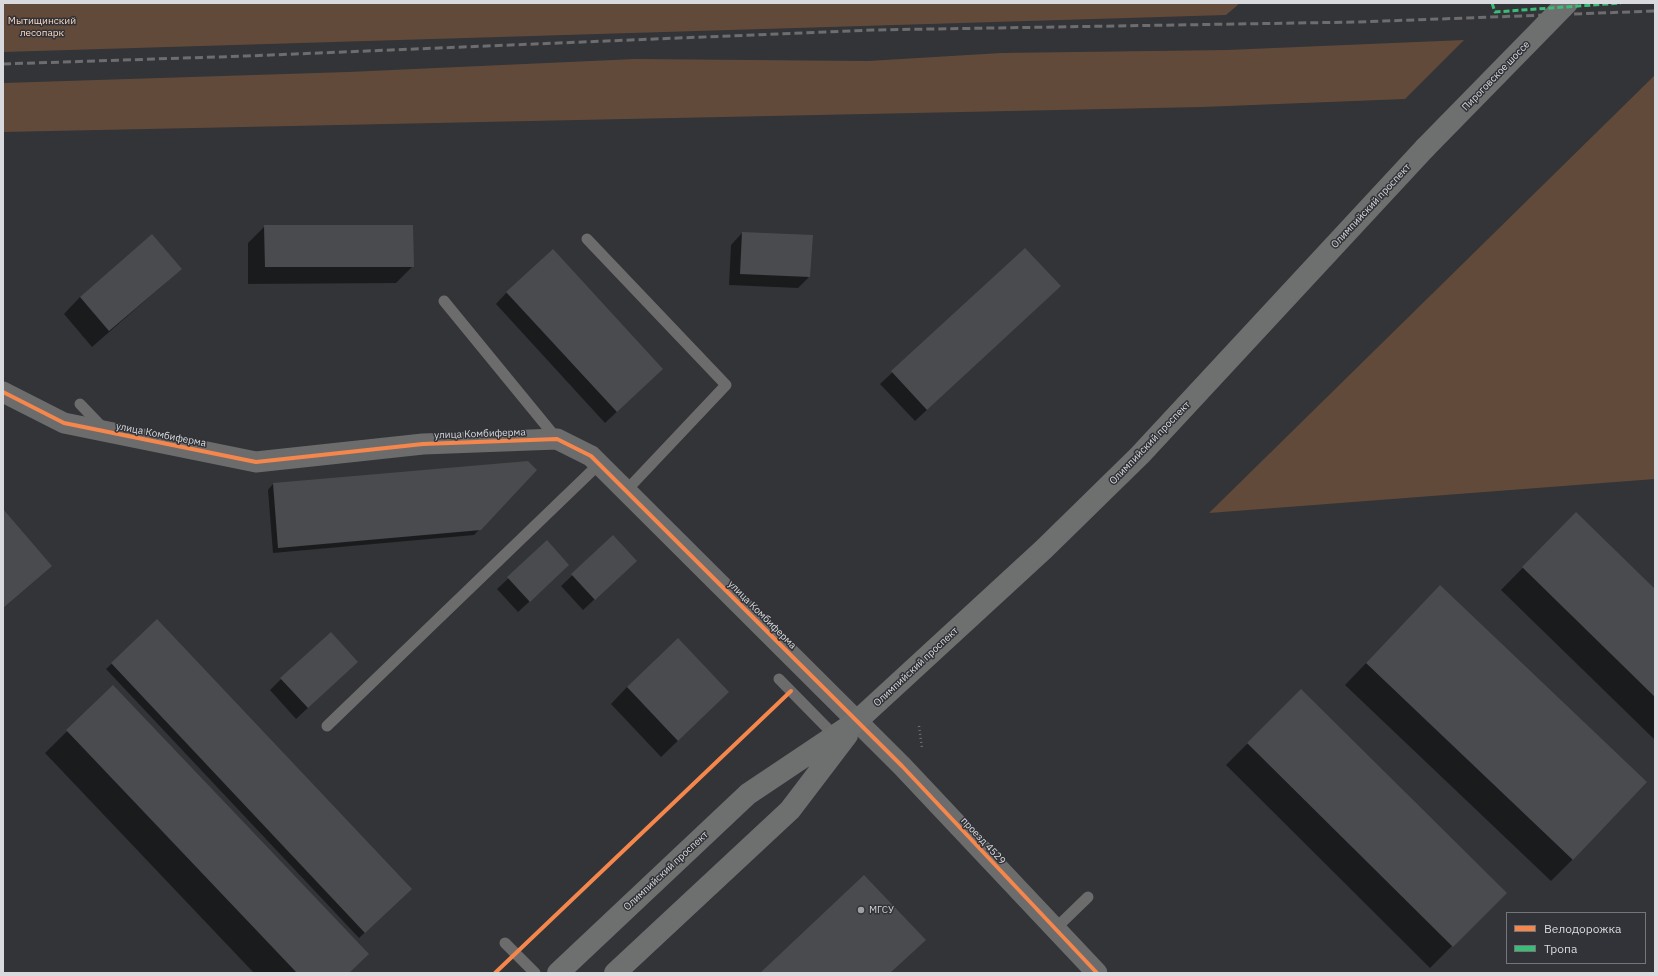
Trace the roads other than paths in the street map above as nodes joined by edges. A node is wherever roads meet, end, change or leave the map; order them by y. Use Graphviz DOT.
graph roads {
  1 [pos="1567,3"];
  2 [pos="1425,148"];
  3 [pos="587,239"];
  4 [pos="444,301"];
  5 [pos="3,392"];
  6 [pos="80,404"];
  7 [pos="106,432"];
  8 [pos="557,439"];
  9 [pos="599,464"];
  10 [pos="623,494"];
  11 [pos="779,680"];
  12 [pos="858,721"];
  13 [pos="327,726"];
  14 [pos="835,736"];
  15 [pos="1088,897"];
  16 [pos="1055,929"];
  17 [pos="505,943"];
  18 [pos="535,973"];
  19 [pos="558,973"];
  20 [pos="615,973"];
  21 [pos="1097,973"];
  1 -- 2 [label="main road, Пироговское шоссе, bridge"];
  2 -- 12 [label="main road, Олимпийский проспект"];
  3 -- 10 [label="lane"];
  4 -- 8 [label="lane"];
  5 -- 7 [label="street, улица Комбиферма"];
  6 -- 7 [label="lane"];
  7 -- 8 [label="street, улица Комбиферма"];
  8 -- 9 [label="street, улица Комбиферма"];
  9 -- 10 [label="street, улица Комбиферма"];
  9 -- 13 [label="lane"];
  10 -- 12 [label="street, улица Комбиферма"];
  11 -- 14 [label="lane"];
  12 -- 14 [label="main road, Олимпийский проспект"];
  12 -- 16 [label="street, проезд 4529"];
  12 -- 20 [label="main road, Олимпийский проспект"];
  14 -- 19 [label="main road, Олимпийский проспект"];
  15 -- 16 [label="lane"];
  16 -- 21 [label="street, проезд 4529"];
  17 -- 18 [label="lane"];
}
